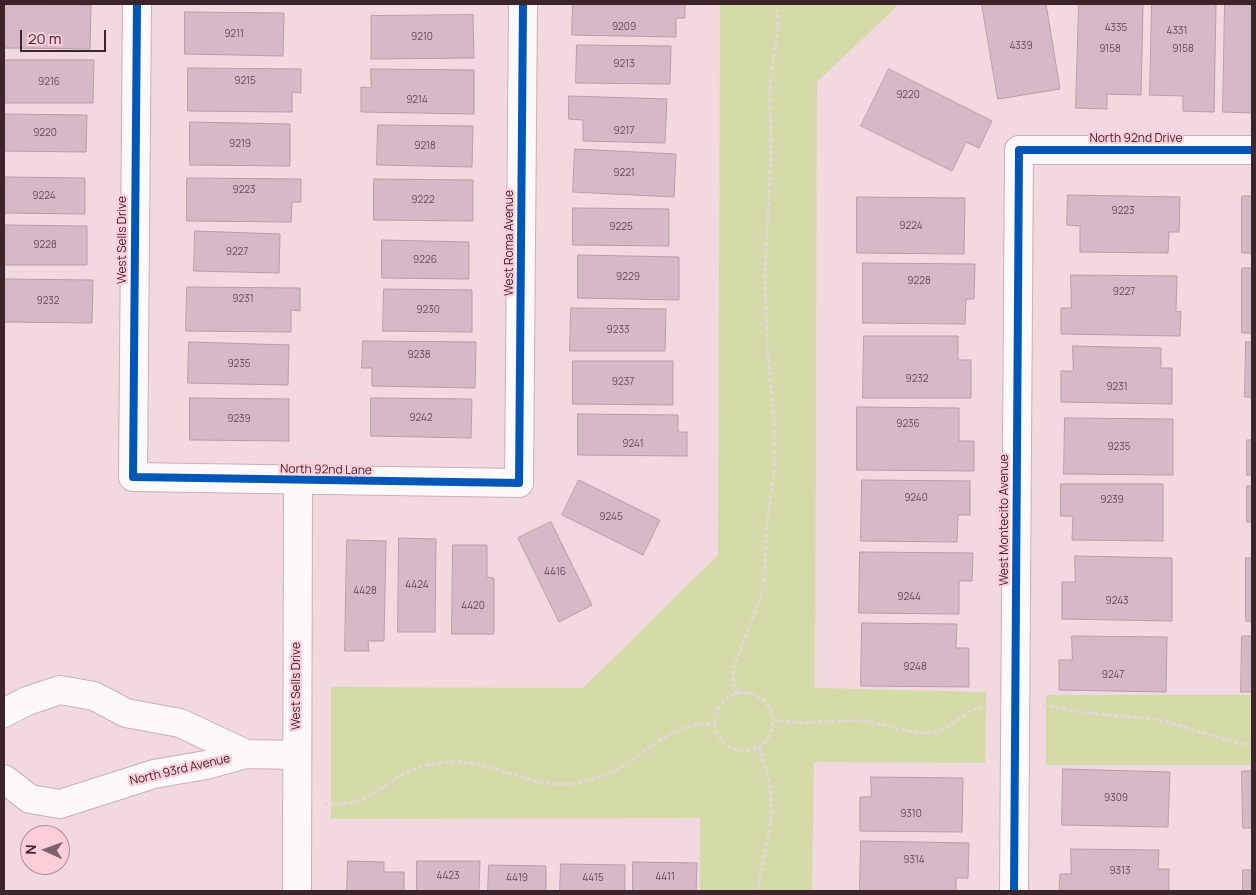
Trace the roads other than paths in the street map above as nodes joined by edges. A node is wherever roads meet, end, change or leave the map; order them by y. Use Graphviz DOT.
graph roads {
  1 [pos="136,4"];
  2 [pos="523,4"];
  3 [pos="1019,150"];
  4 [pos="1252,150"];
  5 [pos="133,477"];
  6 [pos="298,481"];
  7 [pos="519,483"];
  8 [pos="4,713"];
  9 [pos="246,754"];
  10 [pos="297,756"];
  11 [pos="4,779"];
  12 [pos="296,891"];
  13 [pos="1014,891"];
  1 -- 5 [label="street, West Sells Drive"];
  2 -- 7 [label="street, West Roma Avenue"];
  3 -- 4 [label="street, North 92nd Drive"];
  3 -- 13 [label="street, West Montecito Avenue"];
  5 -- 6 [label="street, North 92nd Lane"];
  6 -- 7 [label="street, North 92nd Lane"];
  6 -- 10 [label="street, West Sells Drive"];
  8 -- 9 [label="street, North 93rd Avenue"];
  9 -- 10 [label="street, North 93rd Avenue"];
  9 -- 11 [label="street, North 93rd Avenue"];
  10 -- 12 [label="street, West Sells Drive"];
}
